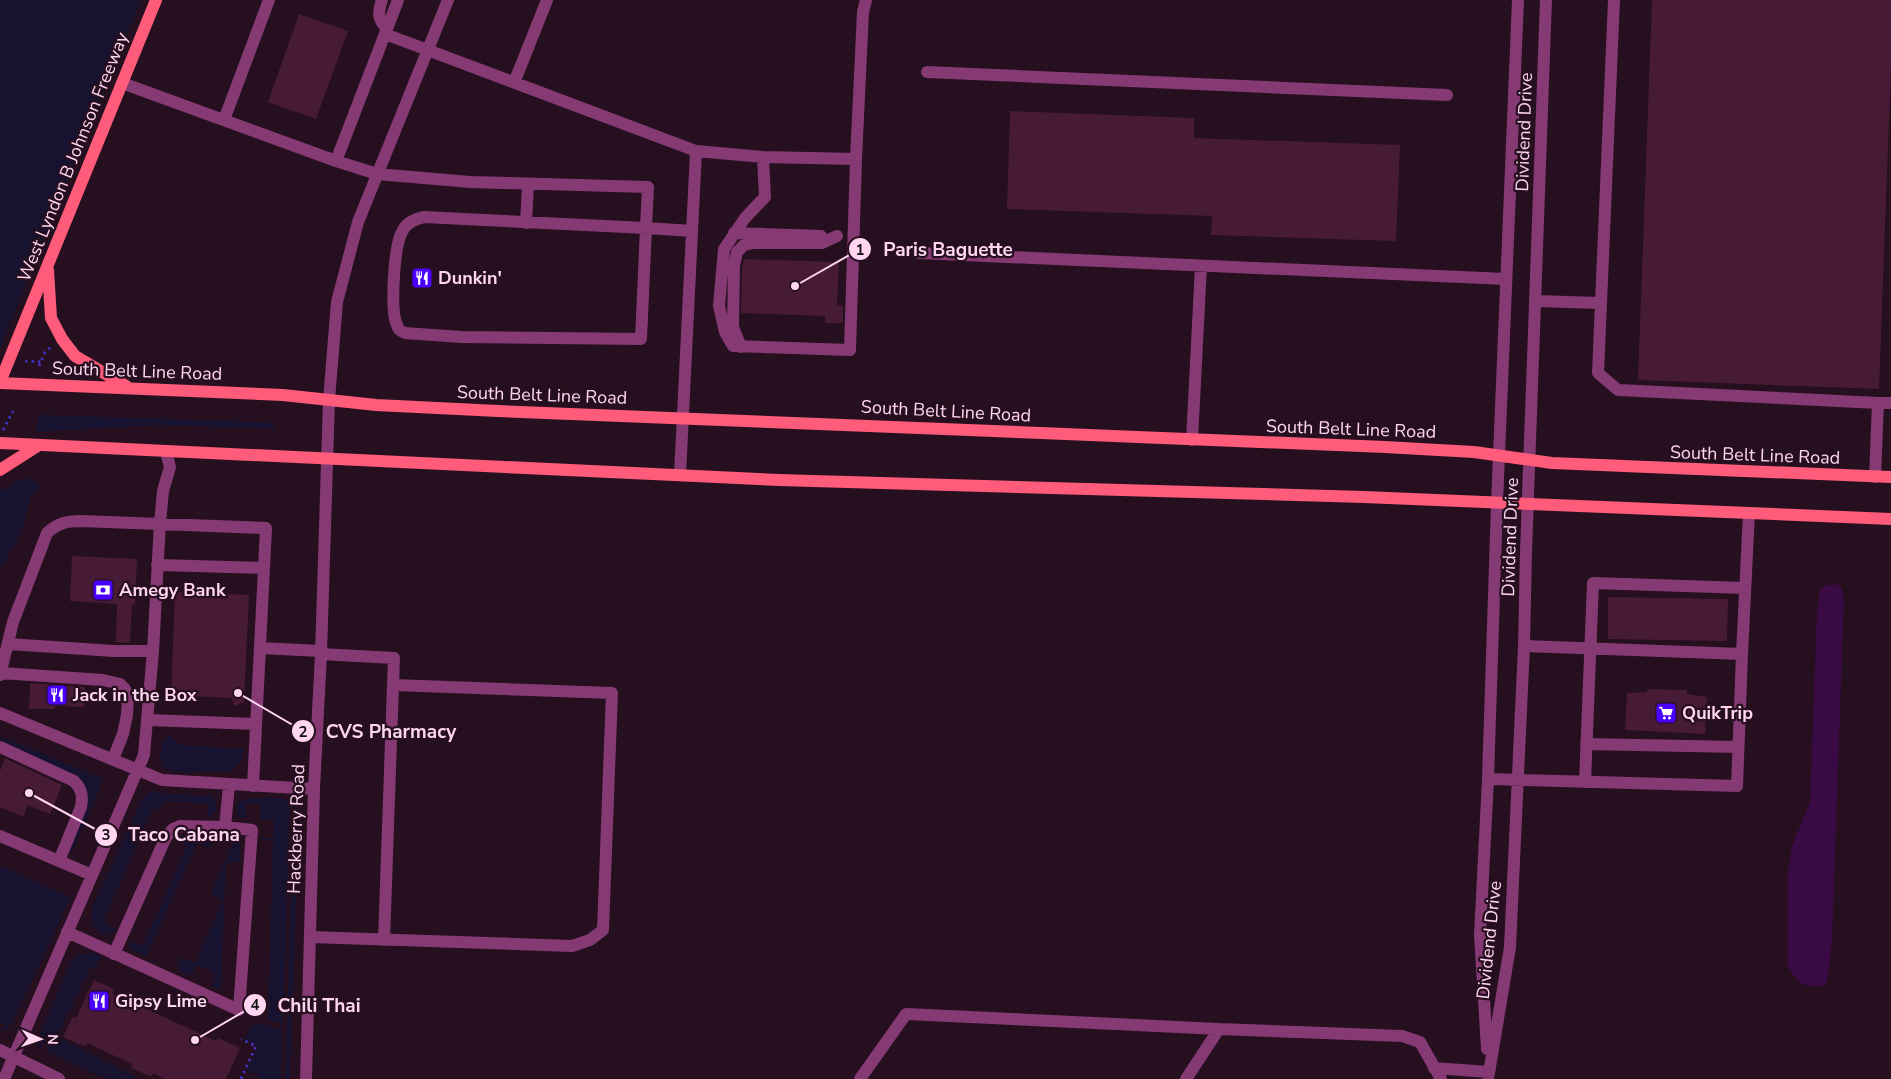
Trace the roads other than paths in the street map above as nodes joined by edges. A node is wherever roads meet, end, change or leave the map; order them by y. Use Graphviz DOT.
graph roads {
  1 [pos="156,0"];
  2 [pos="269,0"];
  3 [pos="382,0"];
  4 [pos="398,0"];
  5 [pos="448,0"];
  6 [pos="547,0"];
  7 [pos="866,0"];
  8 [pos="1518,0"];
  9 [pos="1546,0"];
  10 [pos="1614,0"];
  11 [pos="386,31"];
  12 [pos="428,50"];
  13 [pos="926,72"];
  14 [pos="514,82"];
  15 [pos="122,83"];
  16 [pos="1447,95"];
  17 [pos="224,120"];
  18 [pos="696,151"];
  19 [pos="763,157"];
  20 [pos="856,159"];
  21 [pos="336,161"];
  22 [pos="377,174"];
  23 [pos="528,184"];
  24 [pos="526,223"];
  25 [pos="646,228"];
  26 [pos="692,231"];
  27 [pos="734,233"];
  28 [pos="837,236"];
  29 [pos="854,237"];
  30 [pos="918,254"];
  31 [pos="48,266"];
  32 [pos="1201,266"];
  33 [pos="1506,279"];
  34 [pos="1536,301"];
  35 [pos="1600,303"];
  36 [pos="741,347"];
  37 [pos="0,383"];
  38 [pos="128,387"];
  39 [pos="330,400"];
  40 [pos="1885,403"];
  41 [pos="682,418"];
  42 [pos="1192,440"];
  43 [pos="0,443"];
  44 [pos="39,445"];
  45 [pos="166,451"];
  46 [pos="1499,455"];
  47 [pos="328,459"];
  48 [pos="1530,459"];
  49 [pos="0,470"];
  50 [pos="680,475"];
  51 [pos="1875,477"];
  52 [pos="1891,477"];
  53 [pos="1497,503"];
  54 [pos="1528,505"];
  55 [pos="1748,513"];
  56 [pos="1891,519"];
  57 [pos="160,522"];
  58 [pos="158,565"];
  59 [pos="264,568"];
  60 [pos="1745,588"];
  61 [pos="8,644"];
  62 [pos="1524,646"];
  63 [pos="260,648"];
  64 [pos="1590,649"];
  65 [pos="153,651"];
  66 [pos="321,653"];
  67 [pos="1742,654"];
  68 [pos="0,674"];
  69 [pos="393,685"];
  70 [pos="0,713"];
  71 [pos="148,720"];
  72 [pos="256,724"];
  73 [pos="1586,744"];
  74 [pos="0,747"];
  75 [pos="1738,747"];
  76 [pos="113,759"];
  77 [pos="139,770"];
  78 [pos="1488,779"];
  79 [pos="1518,780"];
  80 [pos="1585,782"];
  81 [pos="229,785"];
  82 [pos="253,786"];
  83 [pos="314,790"];
  84 [pos="225,827"];
  85 [pos="0,836"];
  86 [pos="59,861"];
  87 [pos="92,875"];
  88 [pos="67,932"];
  89 [pos="310,937"];
  90 [pos="384,940"];
  91 [pos="114,954"];
  92 [pos="1219,1030"];
  93 [pos="0,1050"];
  94 [pos="15,1057"];
  95 [pos="1437,1073"];
  96 [pos="1489,1076"];
  97 [pos="4,1079"];
  98 [pos="59,1079"];
  99 [pos="306,1079"];
  100 [pos="860,1079"];
  101 [pos="1186,1079"];
  1 -- 15 [label="main road, West Lyndon B Johnson Freeway"];
  2 -- 17 [label="street"];
  3 -- 11 [label="street"];
  4 -- 11 [label="street"];
  5 -- 12 [label="street, Hackberry Road"];
  6 -- 14 [label="street"];
  7 -- 20 [label="street"];
  8 -- 33 [label="street, Dividend Drive"];
  9 -- 34 [label="street, Dividend Drive"];
  10 -- 35 [label="street"];
  11 -- 12 [label="street"];
  11 -- 21 [label="street"];
  12 -- 14 [label="street"];
  12 -- 22 [label="street, Hackberry Road"];
  13 -- 16 [label="street"];
  14 -- 18 [label="street"];
  15 -- 17 [label="street"];
  15 -- 31 [label="main road, West Lyndon B Johnson Freeway"];
  17 -- 21 [label="street"];
  18 -- 19 [label="street"];
  18 -- 26 [label="street"];
  19 -- 20 [label="street"];
  19 -- 27 [label="street"];
  20 -- 29 [label="street"];
  21 -- 22 [label="street"];
  22 -- 23 [label="street"];
  22 -- 39 [label="street, Hackberry Road"];
  23 -- 24 [label="street"];
  23 -- 25 [label="street"];
  24 -- 25 [label="street"];
  24 -- 25 [label="street"];
  25 -- 26 [label="street"];
  26 -- 41 [label="street"];
  27 -- 28 [label="street"];
  27 -- 36 [label="street"];
  28 -- 29 [label="street"];
  28 -- 36 [label="street"];
  29 -- 36 [label="street"];
  30 -- 32 [label="street"];
  31 -- 37 [label="main road, West Lyndon B Johnson Freeway"];
  31 -- 38 [label="main road"];
  32 -- 33 [label="street"];
  32 -- 42 [label="street"];
  33 -- 46 [label="street, Dividend Drive"];
  34 -- 35 [label="street"];
  34 -- 48 [label="street, Dividend Drive"];
  35 -- 40 [label="street"];
  37 -- 38 [label="main road, South Belt Line Road"];
  38 -- 39 [label="main road, South Belt Line Road"];
  39 -- 41 [label="main road, South Belt Line Road"];
  39 -- 47 [label="street, Hackberry Road"];
  40 -- 51 [label="street"];
  41 -- 42 [label="main road, South Belt Line Road"];
  41 -- 50 [label="street"];
  42 -- 46 [label="main road, South Belt Line Road"];
  43 -- 44 [label="main road"];
  44 -- 45 [label="main road"];
  44 -- 49 [label="main road"];
  45 -- 47 [label="main road"];
  45 -- 57 [label="street"];
  46 -- 48 [label="main road, South Belt Line Road"];
  46 -- 53 [label="street, Dividend Drive"];
  47 -- 50 [label="main road"];
  47 -- 66 [label="street, Hackberry Road"];
  48 -- 51 [label="main road, South Belt Line Road"];
  48 -- 54 [label="street, Dividend Drive"];
  50 -- 53 [label="main road"];
  51 -- 52 [label="main road, South Belt Line Road"];
  53 -- 54 [label="main road"];
  53 -- 78 [label="street, Dividend Drive"];
  54 -- 55 [label="main road"];
  54 -- 62 [label="street, Dividend Drive"];
  55 -- 56 [label="main road"];
  55 -- 60 [label="street"];
  57 -- 58 [label="street"];
  57 -- 59 [label="street"];
  57 -- 61 [label="street"];
  58 -- 59 [label="street"];
  58 -- 65 [label="street"];
  59 -- 63 [label="street"];
  60 -- 64 [label="street"];
  60 -- 67 [label="street"];
  61 -- 65 [label="street"];
  61 -- 68 [label="street"];
  62 -- 64 [label="street"];
  62 -- 79 [label="street, Dividend Drive"];
  63 -- 66 [label="street"];
  63 -- 72 [label="street"];
  64 -- 67 [label="street"];
  64 -- 73 [label="street"];
  65 -- 71 [label="street"];
  66 -- 69 [label="street"];
  66 -- 83 [label="street, Hackberry Road"];
  67 -- 75 [label="street"];
  68 -- 76 [label="street"];
  69 -- 90 [label="street"];
  69 -- 90 [label="street"];
  70 -- 76 [label="street"];
  71 -- 72 [label="street"];
  71 -- 77 [label="street"];
  72 -- 82 [label="street"];
  73 -- 75 [label="street"];
  73 -- 80 [label="street"];
  74 -- 86 [label="street"];
  75 -- 80 [label="street"];
  76 -- 77 [label="street"];
  77 -- 81 [label="street"];
  77 -- 87 [label="street"];
  78 -- 79 [label="street"];
  78 -- 96 [label="street, Dividend Drive"];
  79 -- 80 [label="street"];
  79 -- 96 [label="street, Dividend Drive"];
  81 -- 82 [label="street"];
  81 -- 84 [label="street"];
  82 -- 83 [label="street"];
  83 -- 89 [label="street, Hackberry Road"];
  84 -- 91 [label="street"];
  84 -- 91 [label="street"];
  85 -- 86 [label="street"];
  86 -- 87 [label="street"];
  87 -- 88 [label="street"];
  88 -- 91 [label="street"];
  88 -- 94 [label="street"];
  89 -- 90 [label="street"];
  89 -- 99 [label="street, Hackberry Road"];
  92 -- 95 [label="street"];
  92 -- 100 [label="street"];
  92 -- 101 [label="street"];
  93 -- 94 [label="street"];
  94 -- 97 [label="street"];
  94 -- 98 [label="street"];
  95 -- 96 [label="street"];
}
